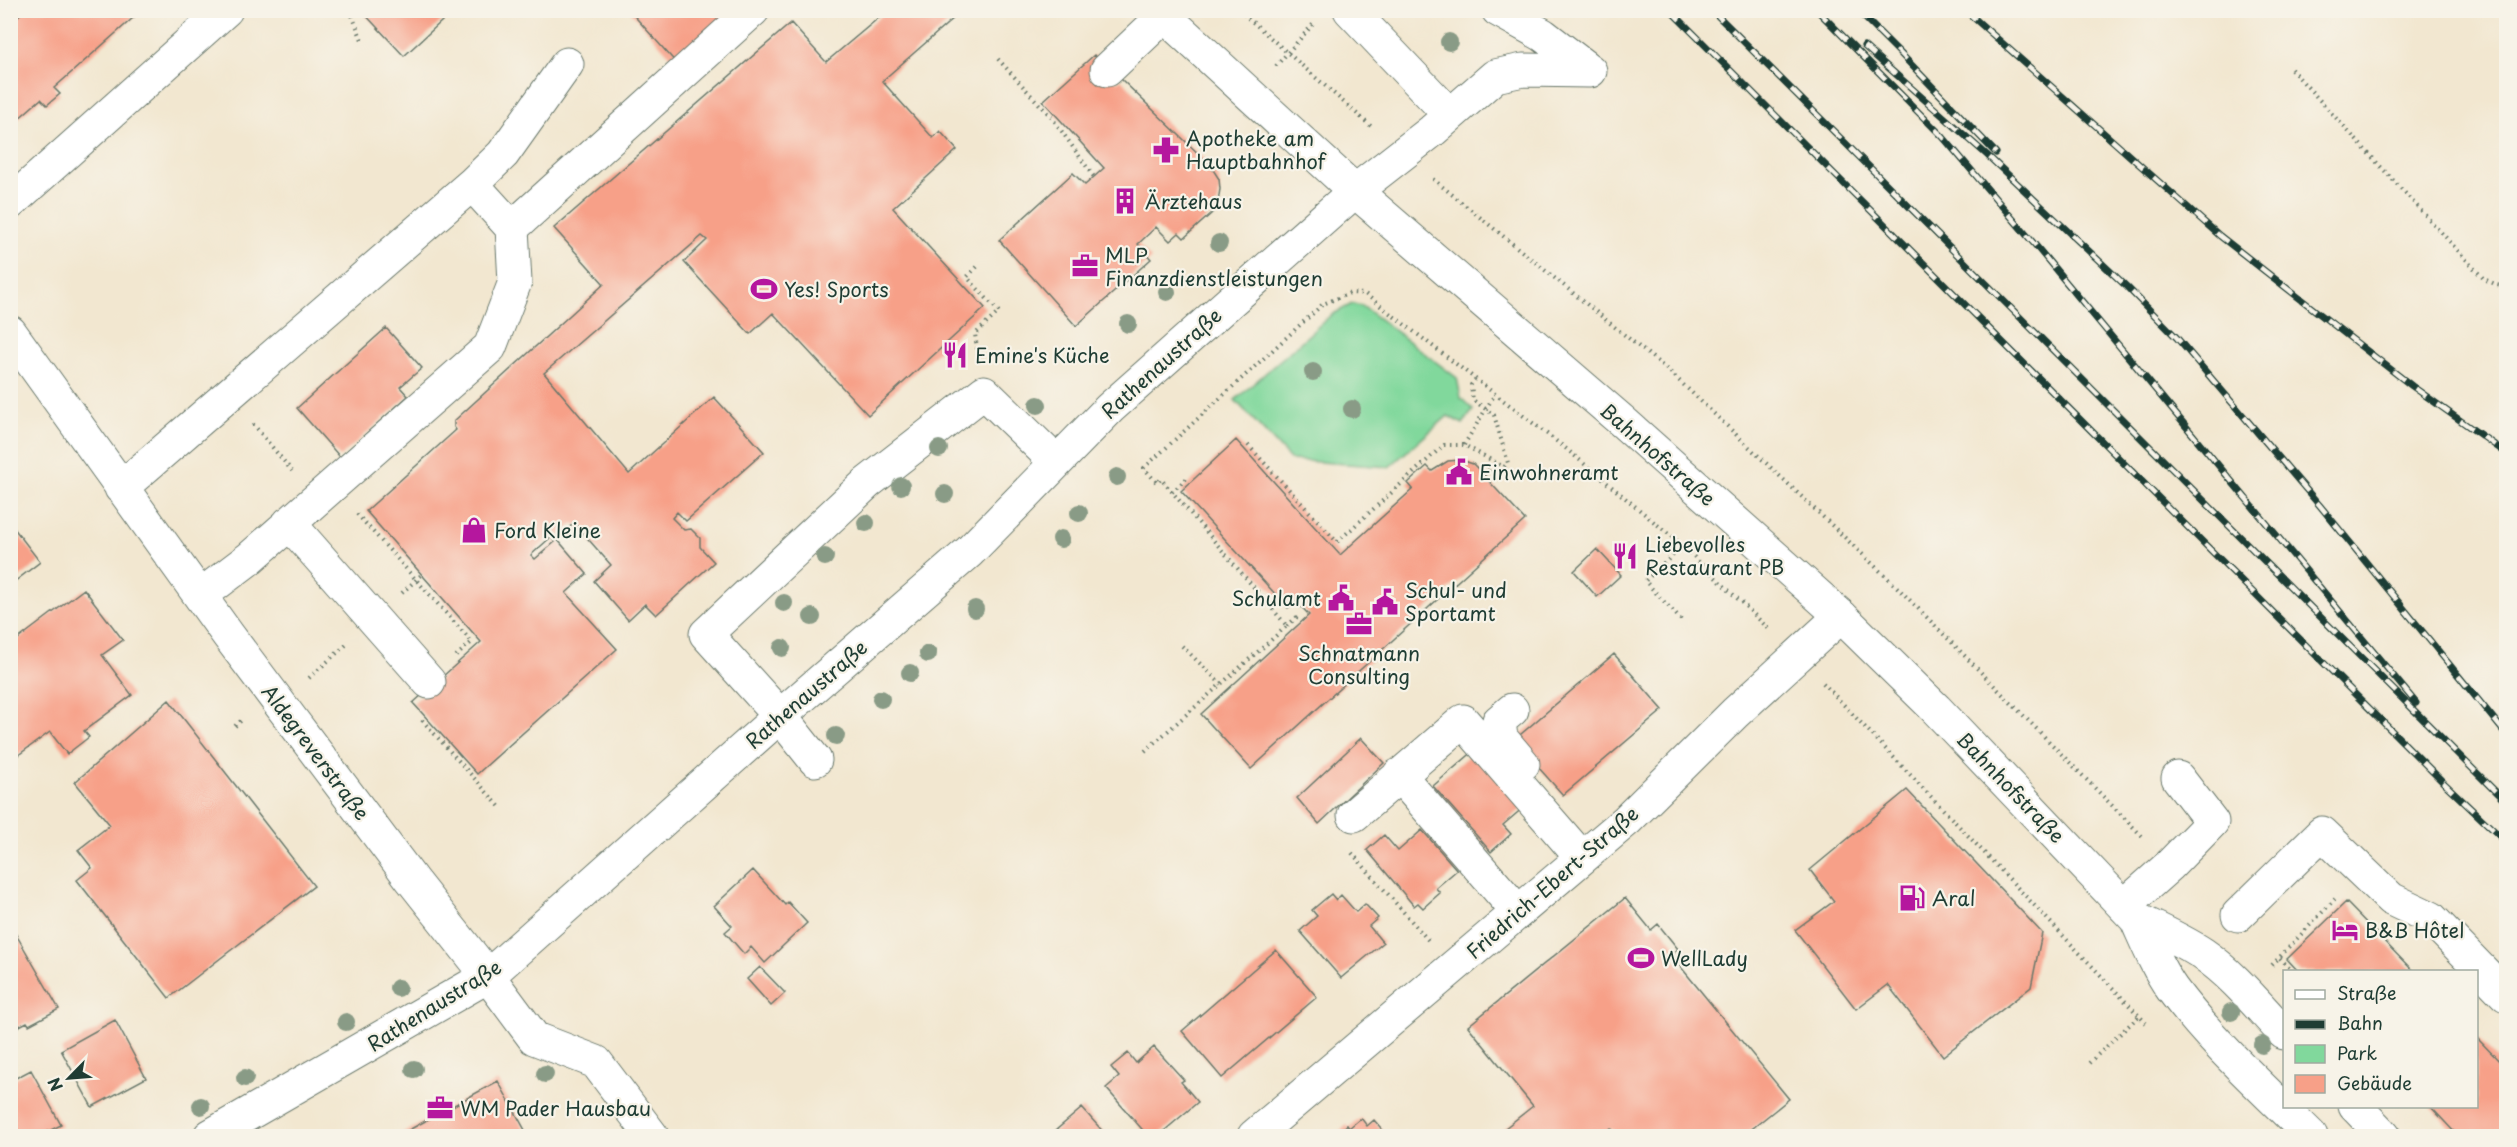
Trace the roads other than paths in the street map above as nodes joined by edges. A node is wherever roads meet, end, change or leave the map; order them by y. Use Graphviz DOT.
graph roads {
  1 [pos="226,10"];
  2 [pos="753,10"];
  3 [pos="1350,10"];
  4 [pos="1498,10"];
  5 [pos="1161,13"];
  6 [pos="567,64"];
  7 [pos="1107,70"];
  8 [pos="1450,115"];
  9 [pos="472,184"];
  10 [pos="1356,191"];
  11 [pos="10,203"];
  12 [pos="512,228"];
  13 [pos="10,332"];
  14 [pos="1056,462"];
  15 [pos="122,488"];
  16 [pos="289,523"];
  17 [pos="200,596"];
  18 [pos="1841,616"];
  19 [pos="429,682"];
  20 [pos="1512,710"];
  21 [pos="780,716"];
  22 [pos="815,760"];
  23 [pos="1399,775"];
  24 [pos="2178,778"];
  25 [pos="1354,815"];
  26 [pos="1588,853"];
  27 [pos="1518,912"];
  28 [pos="2130,913"];
  29 [pos="2238,915"];
  30 [pos="488,976"];
  31 [pos="2506,994"];
  32 [pos="2283,1032"];
  33 [pos="2283,1108"];
  34 [pos="2283,1108"];
  35 [pos="2356,1108"];
  36 [pos="210,1137"];
  37 [pos="652,1137"];
  38 [pos="1254,1137"];
  39 [pos="2311,1137"];
  40 [pos="2384,1137"];
  1 -- 11 [label="street"];
  2 -- 12 [label="street"];
  3 -- 8 [label="street"];
  4 -- 8 [label="street, Rathenaustraße"];
  5 -- 7 [label="street"];
  5 -- 10 [label="street, Bahnhofstraße"];
  6 -- 9 [label="street"];
  8 -- 10 [label="street, Rathenaustraße"];
  9 -- 12 [label="street"];
  9 -- 15 [label="street"];
  10 -- 14 [label="street, Rathenaustraße"];
  10 -- 18 [label="street, Bahnhofstraße"];
  12 -- 16 [label="street"];
  13 -- 15 [label="street, Aldegreverstraße"];
  14 -- 21 [label="street, Rathenaustraße"];
  14 -- 21 [label="street"];
  15 -- 17 [label="street, Aldegreverstraße"];
  16 -- 17 [label="street"];
  16 -- 19 [label="street"];
  17 -- 30 [label="street, Aldegreverstraße"];
  18 -- 26 [label="street, Friedrich-Ebert-Straße"];
  18 -- 28 [label="street, Bahnhofstraße"];
  20 -- 26 [label="street"];
  21 -- 22 [label="street"];
  21 -- 30 [label="street, Rathenaustraße"];
  23 -- 25 [label="street"];
  23 -- 26 [label="street"];
  23 -- 27 [label="street"];
  24 -- 28 [label="street"];
  26 -- 27 [label="street, Friedrich-Ebert-Straße"];
  27 -- 38 [label="street, Friedrich-Ebert-Straße"];
  28 -- 32 [label="street, Bahnhofstraße"];
  28 -- 33 [label="street, Bahnhofstraße"];
  29 -- 31 [label="street"];
  30 -- 36 [label="street, Rathenaustraße"];
  30 -- 37 [label="street, Aldegreverstraße"];
  34 -- 39 [label="street, Bahnhofstraße"];
  35 -- 40 [label="street"];
}
